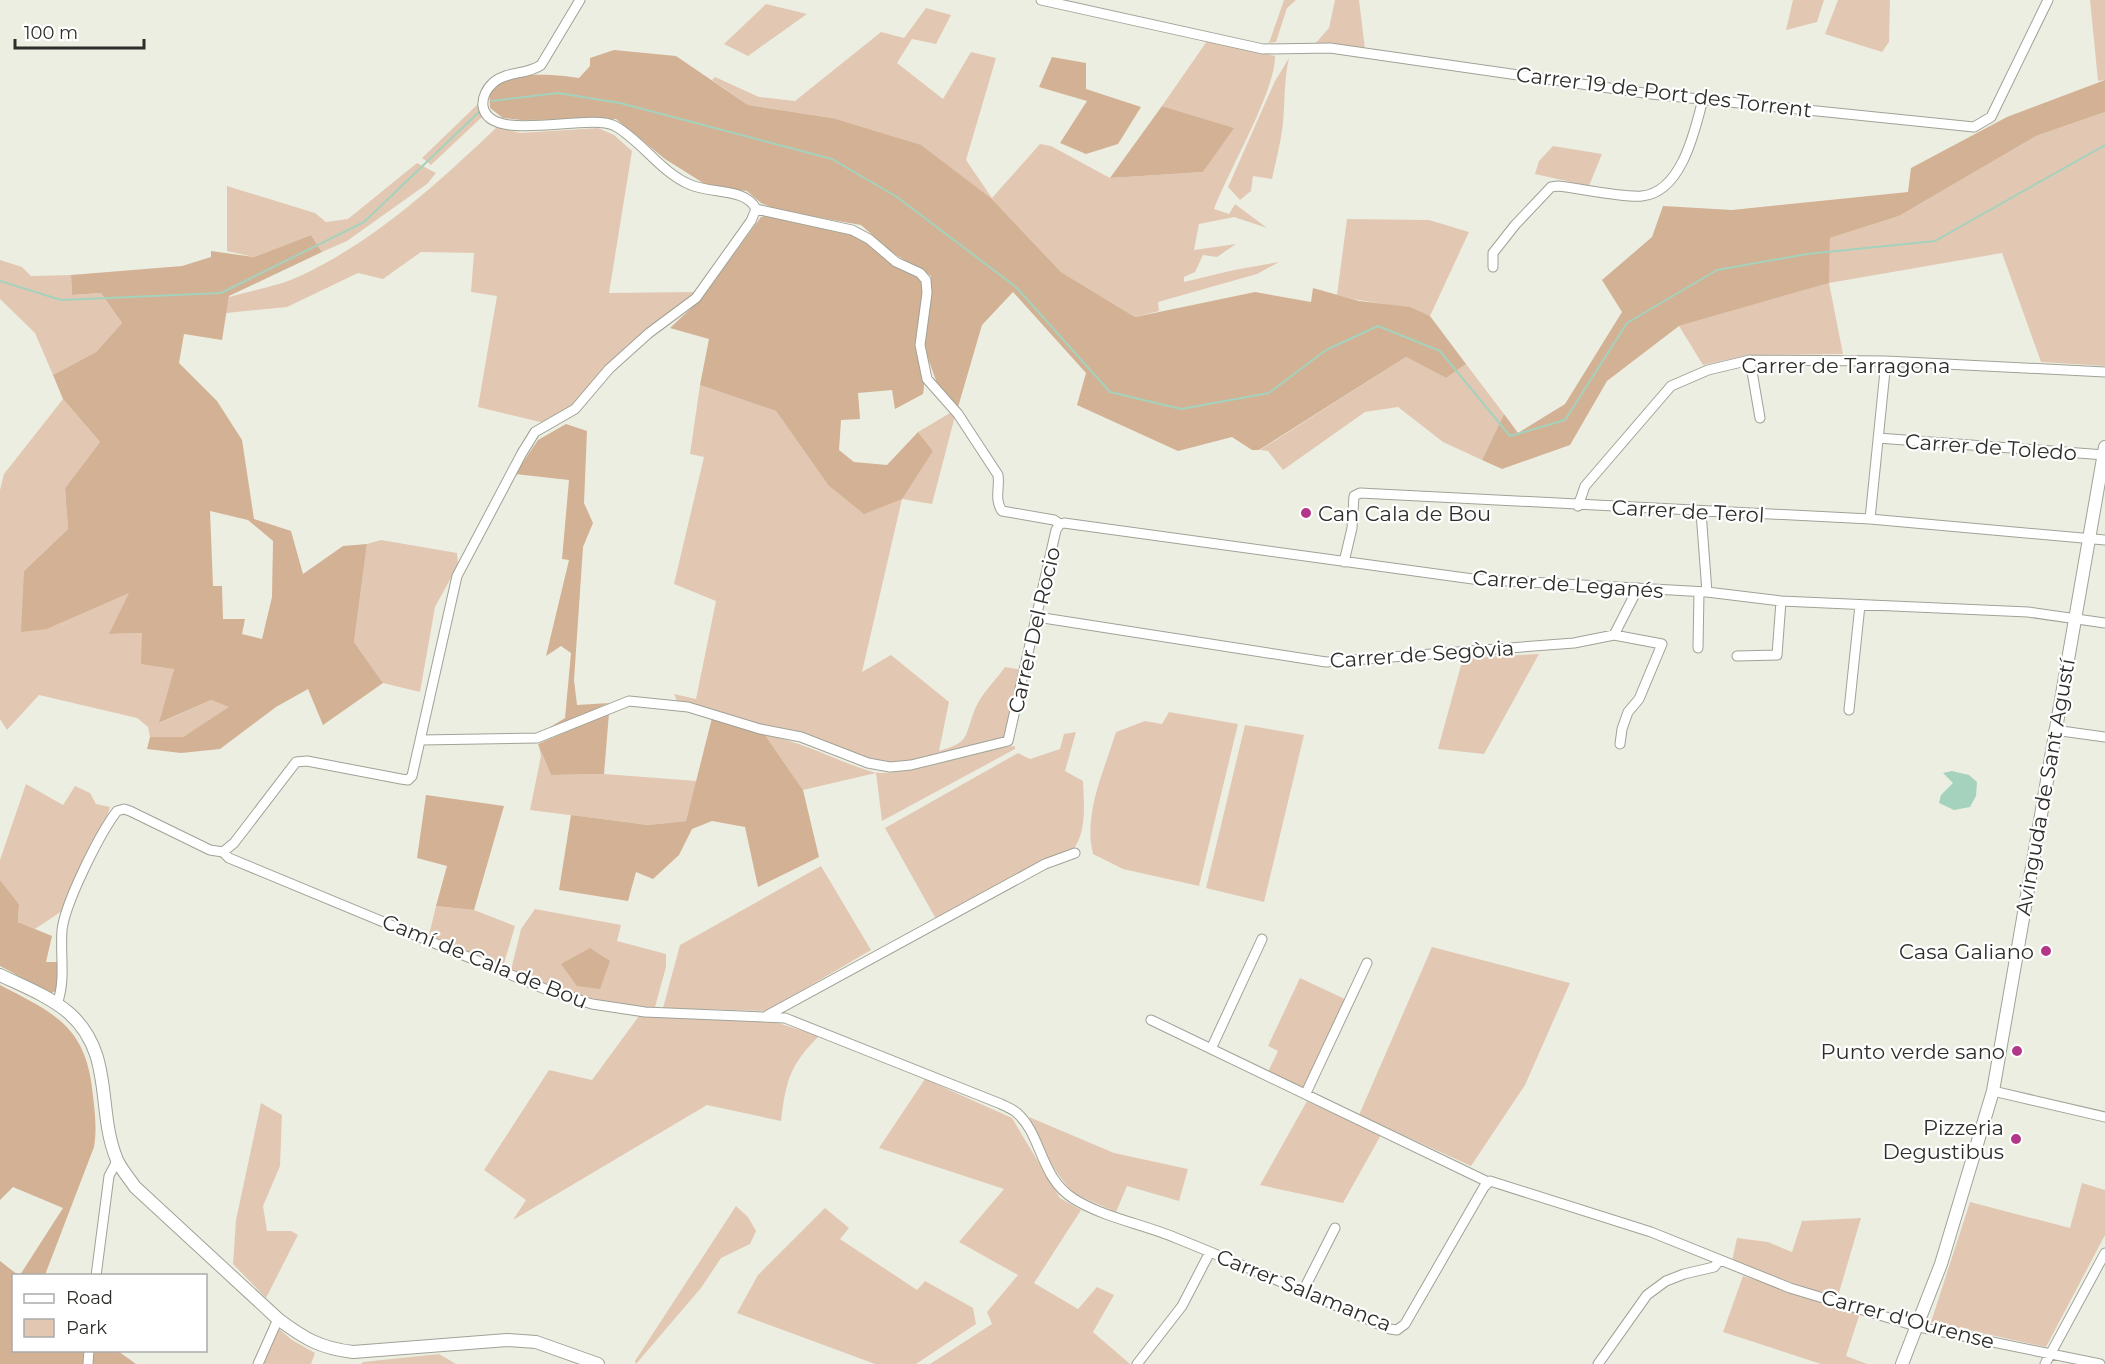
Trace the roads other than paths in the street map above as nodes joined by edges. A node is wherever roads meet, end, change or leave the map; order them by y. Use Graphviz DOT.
graph roads {
  1 [pos="579,0"];
  2 [pos="1041,0"];
  3 [pos="2048,0"];
  4 [pos="1703,99"];
  5 [pos="756,209"];
  6 [pos="1493,267"];
  7 [pos="1750,360"];
  8 [pos="1886,361"];
  9 [pos="2105,372"];
  10 [pos="1760,418"];
  11 [pos="1878,438"];
  12 [pos="2104,453"];
  13 [pos="1578,506"];
  14 [pos="1701,512"];
  15 [pos="1870,519"];
  16 [pos="1062,523"];
  17 [pos="2088,539"];
  18 [pos="2105,540"];
  19 [pos="1344,562"];
  20 [pos="1638,588"];
  21 [pos="1703,592"];
  22 [pos="1781,601"];
  23 [pos="1860,605"];
  24 [pos="1037,617"];
  25 [pos="2074,618"];
  26 [pos="2105,623"];
  27 [pos="1614,635"];
  28 [pos="1698,648"];
  29 [pos="1737,656"];
  30 [pos="1849,710"];
  31 [pos="2054,730"];
  32 [pos="2105,737"];
  33 [pos="421,740"];
  34 [pos="1620,744"];
  35 [pos="223,852"];
  36 [pos="1075,853"];
  37 [pos="1262,939"];
  38 [pos="1367,963"];
  39 [pos="0,975"];
  40 [pos="57,1004"];
  41 [pos="768,1015"];
  42 [pos="1151,1020"];
  43 [pos="1211,1049"];
  44 [pos="1993,1091"];
  45 [pos="1306,1093"];
  46 [pos="2105,1118"];
  47 [pos="117,1161"];
  48 [pos="1488,1182"];
  49 [pos="1087,1206"];
  50 [pos="1335,1228"];
  51 [pos="1210,1252"];
  52 [pos="2105,1253"];
  53 [pos="1719,1261"];
  54 [pos="96,1274"];
  55 [pos="1303,1291"];
  56 [pos="278,1319"];
  57 [pos="1919,1327"];
  58 [pos="2051,1354"];
  59 [pos="258,1364"];
  60 [pos="598,1364"];
  61 [pos="1137,1364"];
  62 [pos="1598,1364"];
  63 [pos="1902,1364"];
  64 [pos="2045,1364"];
  65 [pos="2100,1364"];
  1 -- 5 [label="street"];
  2 -- 4 [label="street, Carrer 19 de Port des Torrent"];
  3 -- 4 [label="street, Carrer 19 de Port des Torrent"];
  4 -- 6 [label="street"];
  5 -- 16 [label="street, Carrer de Leganés"];
  5 -- 33 [label="street"];
  7 -- 8 [label="street, Carrer de Tarragona"];
  7 -- 10 [label="street"];
  7 -- 13 [label="street, Carrer de Tarragona"];
  8 -- 9 [label="street, Carrer de Tarragona"];
  8 -- 11 [label="street"];
  11 -- 12 [label="street, Carrer de Toledo"];
  11 -- 15 [label="street"];
  12 -- 17 [label="street, Avinguda de Sant Agustí"];
  13 -- 14 [label="street, Carrer de Terol"];
  13 -- 19 [label="street, Carrer de Terol"];
  14 -- 15 [label="street, Carrer de Terol"];
  14 -- 21 [label="street"];
  15 -- 17 [label="street, Carrer de Terol"];
  16 -- 19 [label="street, Carrer de Leganés"];
  16 -- 24 [label="street, Carrer Del Rocio"];
  17 -- 18 [label="street, Carrer de Terol"];
  17 -- 25 [label="street, Avinguda de Sant Agustí"];
  19 -- 20 [label="street, Carrer de Leganés"];
  20 -- 21 [label="street, Carrer de Leganés"];
  20 -- 27 [label="street"];
  21 -- 22 [label="street, Carrer de Leganés"];
  21 -- 28 [label="street"];
  22 -- 23 [label="street, Carrer de Leganés"];
  22 -- 29 [label="street"];
  23 -- 25 [label="street, Carrer de Leganés"];
  23 -- 30 [label="street"];
  24 -- 27 [label="street, Carrer de Segòvia"];
  24 -- 33 [label="street, Carrer Del Rocio"];
  25 -- 26 [label="street, Carrer de Leganés"];
  25 -- 31 [label="street, Avinguda de Sant Agustí"];
  27 -- 34 [label="street, Carrer de Segòvia"];
  31 -- 32 [label="street"];
  31 -- 44 [label="street, Avinguda de Sant Agustí"];
  33 -- 35 [label="street"];
  35 -- 40 [label="street, Camí de Cala de Bou"];
  35 -- 41 [label="street, Camí de Cala de Bou"];
  36 -- 41 [label="street"];
  37 -- 43 [label="street"];
  38 -- 45 [label="street"];
  39 -- 40 [label="street"];
  40 -- 47 [label="street"];
  41 -- 49 [label="street, Camí de Cala de Bou"];
  42 -- 43 [label="street"];
  43 -- 45 [label="street"];
  44 -- 46 [label="street"];
  44 -- 57 [label="street, Avinguda de Sant Agustí"];
  45 -- 48 [label="street"];
  47 -- 54 [label="street"];
  47 -- 56 [label="street"];
  48 -- 53 [label="street"];
  48 -- 55 [label="street, Carrer Salamanca"];
  49 -- 51 [label="street, Carrer Salamanca"];
  50 -- 55 [label="street"];
  51 -- 55 [label="street, Carrer Salamanca"];
  51 -- 61 [label="street"];
  52 -- 58 [label="street"];
  53 -- 57 [label="street, Carrer d'Ourense"];
  53 -- 62 [label="street"];
  56 -- 59 [label="street"];
  56 -- 60 [label="street"];
  57 -- 58 [label="street, Carrer d'Ourense"];
  57 -- 63 [label="street, Avinguda de Sant Agustí"];
  58 -- 64 [label="street"];
  58 -- 65 [label="street, Carrer d'Ourense"];
}
